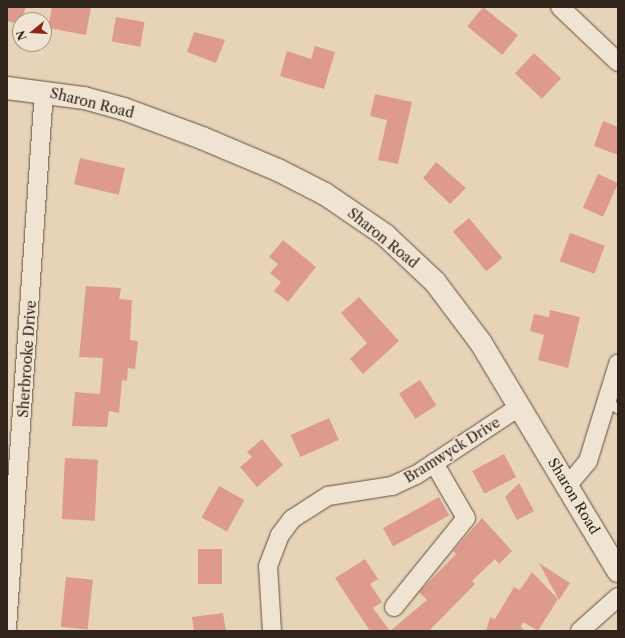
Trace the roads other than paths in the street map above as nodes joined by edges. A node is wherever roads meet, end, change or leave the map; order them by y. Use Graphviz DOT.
graph roads {
  1 [pos="560,7"];
  2 [pos="618,62"];
  3 [pos="7,88"];
  4 [pos="44,91"];
  5 [pos="618,364"];
  6 [pos="612,405"];
  7 [pos="519,407"];
  8 [pos="434,463"];
  9 [pos="568,485"];
  10 [pos="618,571"];
  11 [pos="618,597"];
  12 [pos="394,607"];
  13 [pos="7,628"];
  14 [pos="272,631"];
  15 [pos="580,631"];
  1 -- 2 [label="street"];
  3 -- 4 [label="main road, Sharon Road"];
  4 -- 7 [label="main road, Sharon Road"];
  4 -- 13 [label="street, Sherbrooke Drive"];
  5 -- 6 [label="street"];
  6 -- 9 [label="street"];
  7 -- 8 [label="street, Bramwyck Drive"];
  7 -- 9 [label="main road, Sharon Road"];
  8 -- 12 [label="street"];
  8 -- 14 [label="street, Bramwyck Drive"];
  9 -- 10 [label="main road, Sharon Road"];
  11 -- 15 [label="street"];
}
